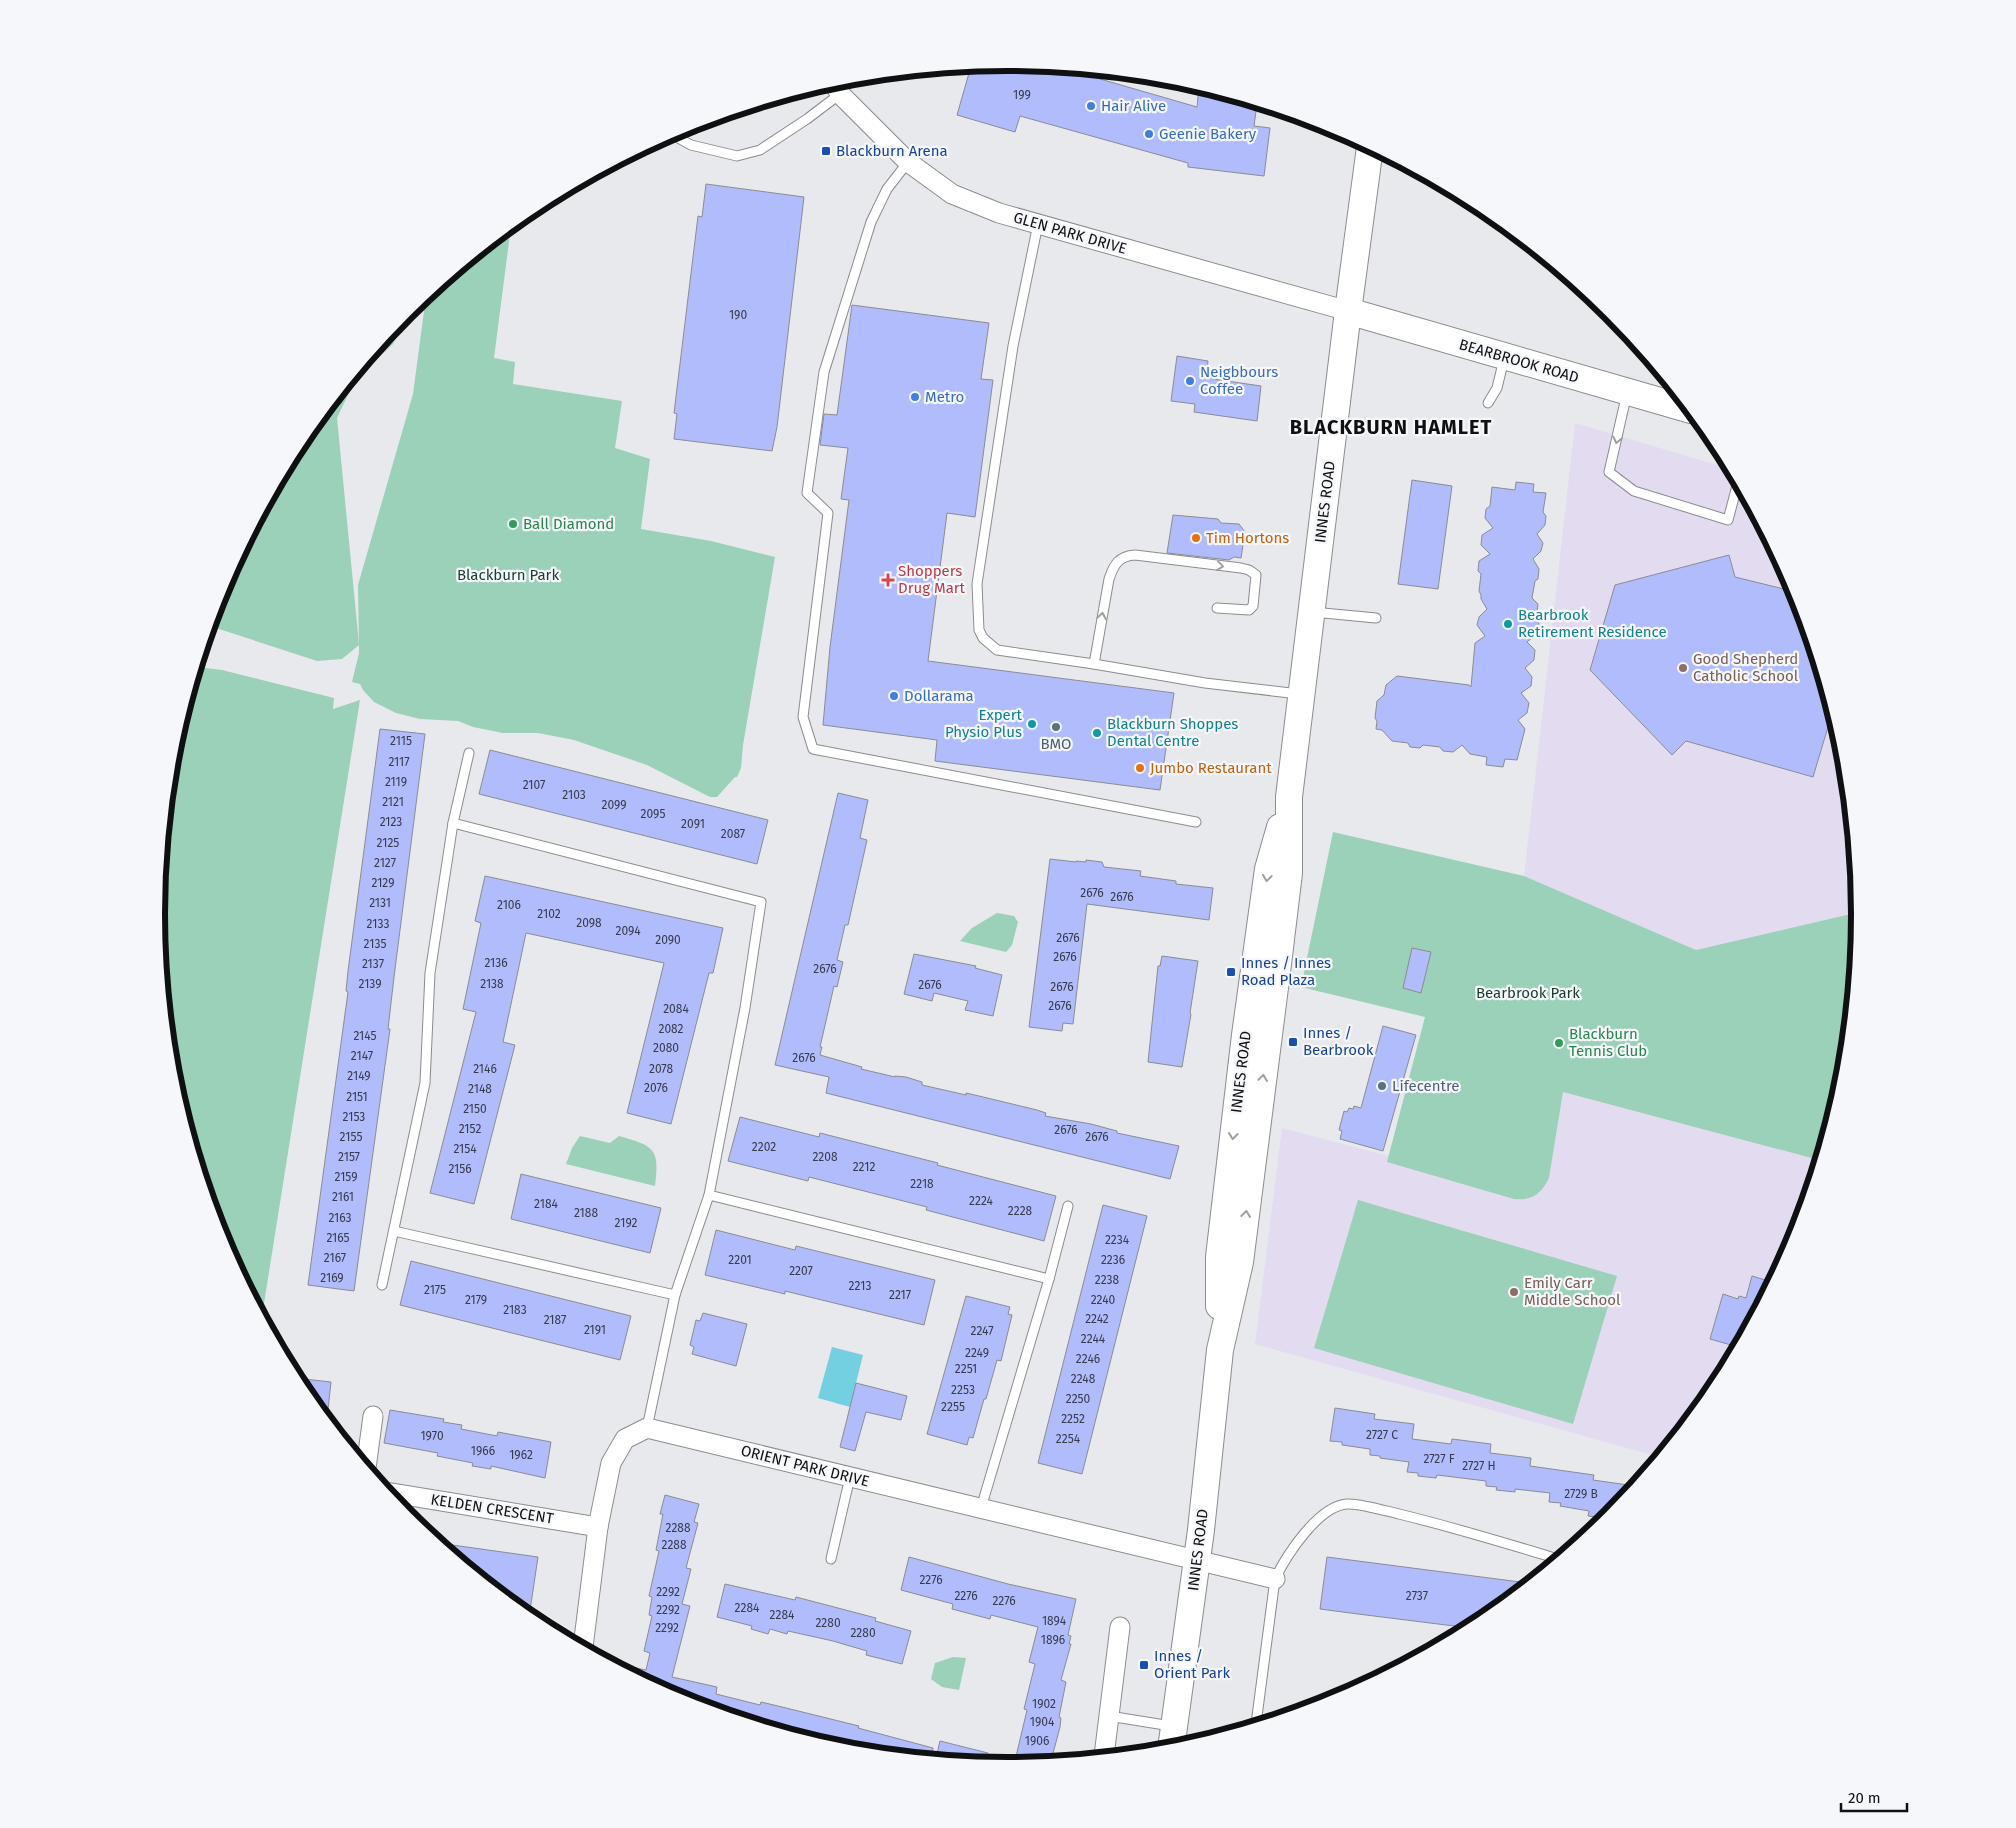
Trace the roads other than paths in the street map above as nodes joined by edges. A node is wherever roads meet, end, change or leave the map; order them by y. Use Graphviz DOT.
graph roads {
  1 [pos="835,89"];
  2 [pos="837,89"];
  3 [pos="678,138"];
  4 [pos="1369,153"];
  5 [pos="908,162"];
  6 [pos="1038,224"];
  7 [pos="1348,310"];
  8 [pos="1505,357"];
  9 [pos="1627,393"];
  10 [pos="1488,403"];
  11 [pos="1682,408"];
  12 [pos="1736,490"];
  13 [pos="1217,608"];
  14 [pos="1312,612"];
  15 [pos="1376,618"];
  16 [pos="1094,664"];
  17 [pos="1302,695"];
  18 [pos="469,753"];
  19 [pos="1196,822"];
  20 [pos="453,823"];
  21 [pos="709,1194"];
  22 [pos="1068,1206"];
  23 [pos="394,1231"];
  24 [pos="1049,1280"];
  25 [pos="382,1285"];
  26 [pos="675,1296"];
  27 [pos="373,1416"];
  28 [pos="646,1428"];
  29 [pos="367,1461"];
  30 [pos="850,1477"];
  31 [pos="397,1494"];
  32 [pos="981,1508"];
  33 [pos="598,1527"];
  34 [pos="1553,1557"];
  35 [pos="831,1559"];
  36 [pos="1197,1561"];
  37 [pos="1275,1579"];
  38 [pos="1120,1627"];
  39 [pos="584,1642"];
  40 [pos="1109,1716"];
  41 [pos="1257,1719"];
  42 [pos="1172,1738"];
  43 [pos="1105,1751"];
  1 -- 3 [label="lane"];
  2 -- 5 [label="street, GLEN PARK DRIVE"];
  4 -- 7 [label="street, INNES ROAD"];
  5 -- 6 [label="street, GLEN PARK DRIVE"];
  5 -- 19 [label="lane"];
  6 -- 7 [label="street, GLEN PARK DRIVE"];
  6 -- 16 [label="lane"];
  7 -- 8 [label="street, BEARBROOK ROAD"];
  7 -- 14 [label="street, INNES ROAD"];
  8 -- 9 [label="street, BEARBROOK ROAD"];
  8 -- 10 [label="lane"];
  9 -- 11 [label="street, BEARBROOK ROAD"];
  9 -- 12 [label="lane, one-way"];
  16 -- 13 [label="lane, one-way"];
  14 -- 15 [label="lane"];
  14 -- 17 [label="street, INNES ROAD"];
  16 -- 17 [label="lane"];
  17 -- 36 [label="street, INNES ROAD"];
  18 -- 20 [label="lane"];
  20 -- 21 [label="lane"];
  20 -- 23 [label="lane"];
  21 -- 24 [label="lane"];
  21 -- 26 [label="lane"];
  22 -- 24 [label="lane"];
  23 -- 25 [label="lane"];
  23 -- 26 [label="lane"];
  24 -- 32 [label="lane"];
  26 -- 28 [label="lane"];
  27 -- 29 [label="street"];
  28 -- 30 [label="street, ORIENT PARK DRIVE"];
  28 -- 33 [label="street"];
  30 -- 32 [label="street, ORIENT PARK DRIVE"];
  30 -- 35 [label="lane"];
  31 -- 33 [label="street, KELDEN CRESCENT"];
  32 -- 36 [label="street, ORIENT PARK DRIVE"];
  33 -- 39 [label="street"];
  34 -- 37 [label="lane"];
  36 -- 37 [label="street, ORIENT PARK DRIVE"];
  36 -- 42 [label="street, INNES ROAD"];
  37 -- 41 [label="lane"];
  38 -- 40 [label="street"];
  40 -- 42 [label="lane"];
  40 -- 43 [label="street"];
}
